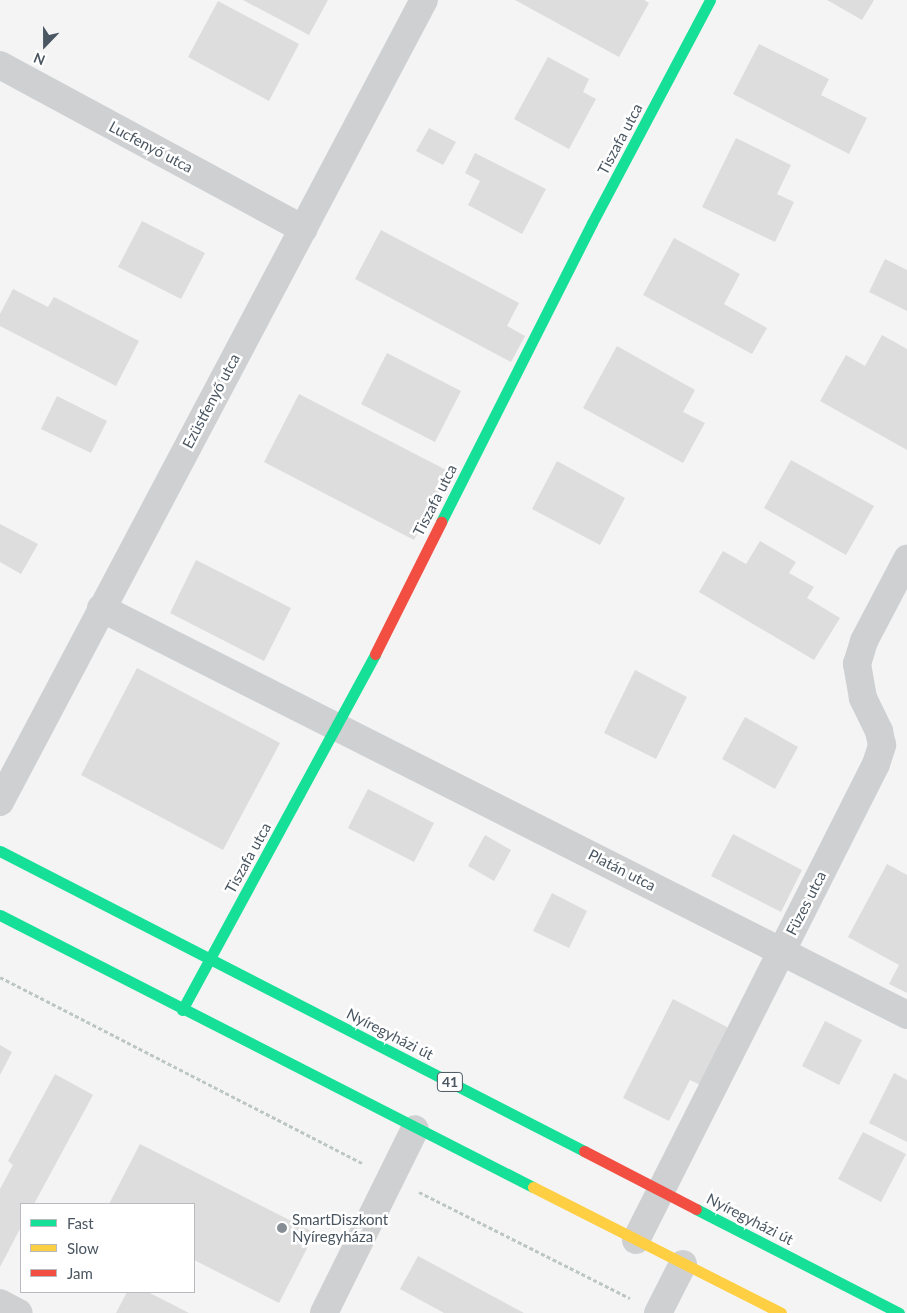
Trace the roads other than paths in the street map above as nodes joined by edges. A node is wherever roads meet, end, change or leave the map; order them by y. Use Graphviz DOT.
graph roads {
  1 [pos="424,0"];
  2 [pos="710,0"];
  3 [pos="0,65"];
  4 [pos="302,229"];
  5 [pos="907,559"];
  6 [pos="101,608"];
  7 [pos="337,728"];
  8 [pos="0,802"];
  9 [pos="0,851"];
  10 [pos="0,916"];
  11 [pos="782,950"];
  12 [pos="211,959"];
  13 [pos="182,1010"];
  14 [pos="907,1015"];
  15 [pos="415,1129"];
  16 [pos="662,1190"];
  17 [pos="636,1240"];
  18 [pos="683,1264"];
  19 [pos="0,1303"];
  20 [pos="19,1313"];
  21 [pos="324,1313"];
  22 [pos="658,1313"];
  23 [pos="780,1313"];
  24 [pos="899,1313"];
  1 -- 4 [label="street, Ezüstfenyő utca"];
  2 -- 7 [label="main road, Tiszafa utca"];
  3 -- 4 [label="street, Lucfenyő utca"];
  4 -- 6 [label="street, Ezüstfenyő utca"];
  5 -- 11 [label="street, Füzes utca"];
  6 -- 7 [label="street, Platán utca"];
  6 -- 8 [label="street, Ezüstfenyő utca"];
  7 -- 11 [label="street, Platán utca"];
  7 -- 12 [label="main road, Tiszafa utca"];
  9 -- 12 [label="main road, Nyíregyházi út / 41"];
  10 -- 13 [label="main road"];
  11 -- 14 [label="street, Platán utca"];
  11 -- 16 [label="street, Füzes utca"];
  12 -- 13 [label="main road, Tiszafa utca"];
  12 -- 16 [label="main road, Nyíregyházi út / 41"];
  13 -- 15 [label="main road"];
  15 -- 17 [label="main road"];
  15 -- 21 [label="street"];
  16 -- 17 [label="street, Füzes utca"];
  16 -- 24 [label="main road, Nyíregyházi út / 41"];
  17 -- 18 [label="main road"];
  18 -- 22 [label="street"];
  18 -- 23 [label="main road"];
  19 -- 20 [label="street"];
}
